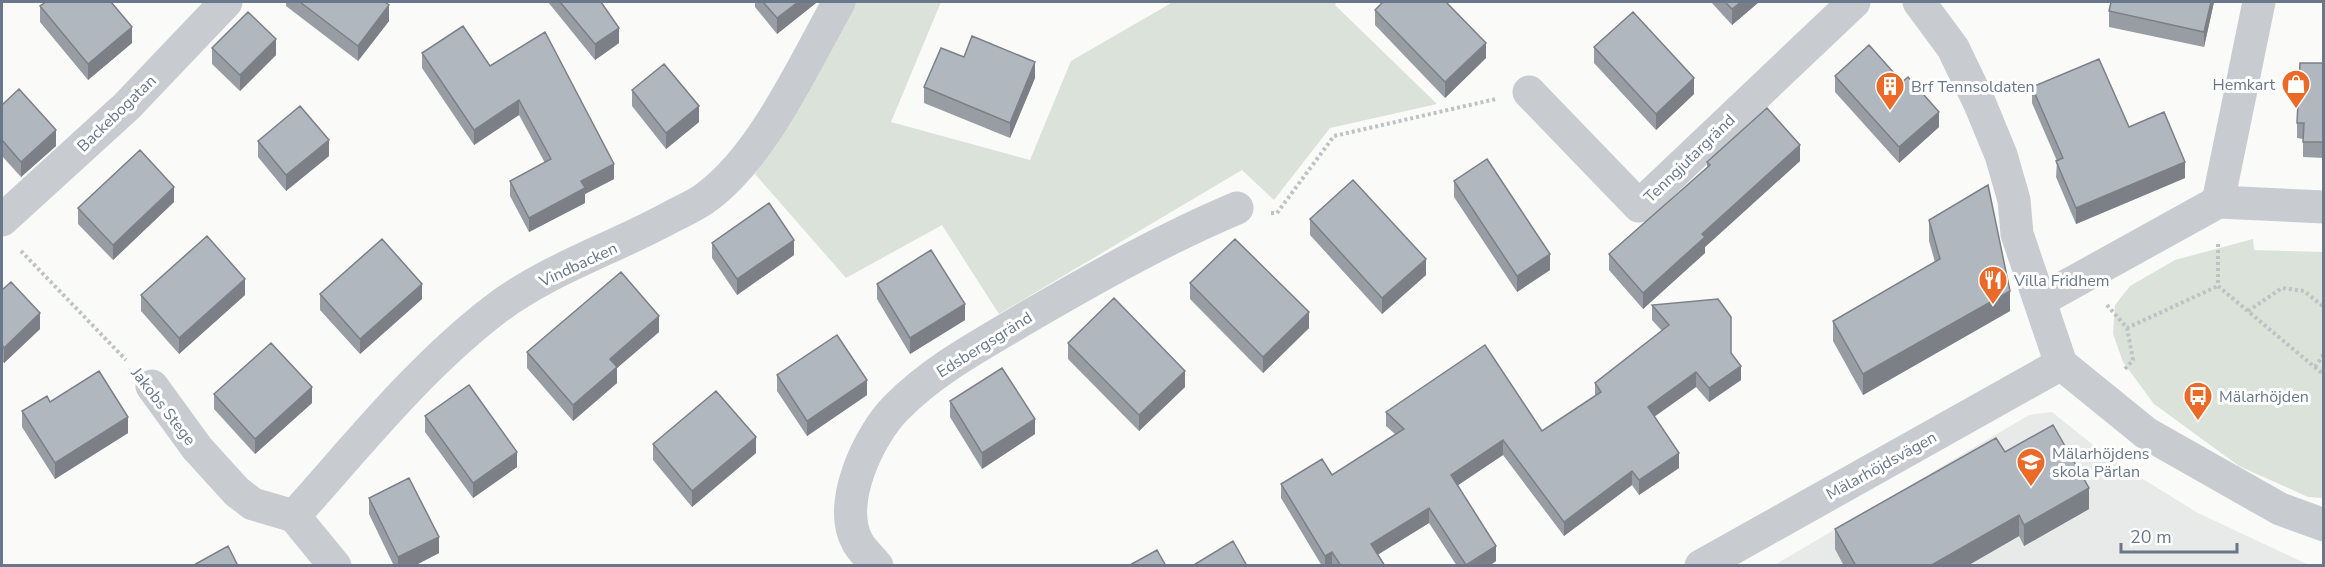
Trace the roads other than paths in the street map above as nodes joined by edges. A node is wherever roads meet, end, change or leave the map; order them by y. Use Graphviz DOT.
graph roads {
  1 [pos="226,2"];
  2 [pos="839,2"];
  3 [pos="1854,2"];
  4 [pos="1919,2"];
  5 [pos="2259,2"];
  6 [pos="1529,92"];
  7 [pos="2218,202"];
  8 [pos="2324,207"];
  9 [pos="1237,208"];
  10 [pos="9,233"];
  11 [pos="2041,300"];
  12 [pos="2061,364"];
  13 [pos="152,386"];
  14 [pos="294,516"];
  15 [pos="2324,525"];
  16 [pos="335,566"];
  17 [pos="877,566"];
  18 [pos="1701,566"];
  1 -- 10 [label="street, Backebogatan"];
  2 -- 14 [label="street, Vindbacken"];
  3 -- 6 [label="street, Tenngjutargränd"];
  4 -- 11 [label="street"];
  5 -- 7 [label="street"];
  7 -- 8 [label="street"];
  7 -- 11 [label="street"];
  9 -- 17 [label="street, Edsbergsgränd"];
  11 -- 12 [label="street"];
  12 -- 15 [label="street"];
  12 -- 18 [label="street, Mälarhöjdsvägen"];
  13 -- 14 [label="street, Jakobs Stege"];
  14 -- 16 [label="street"];
}
